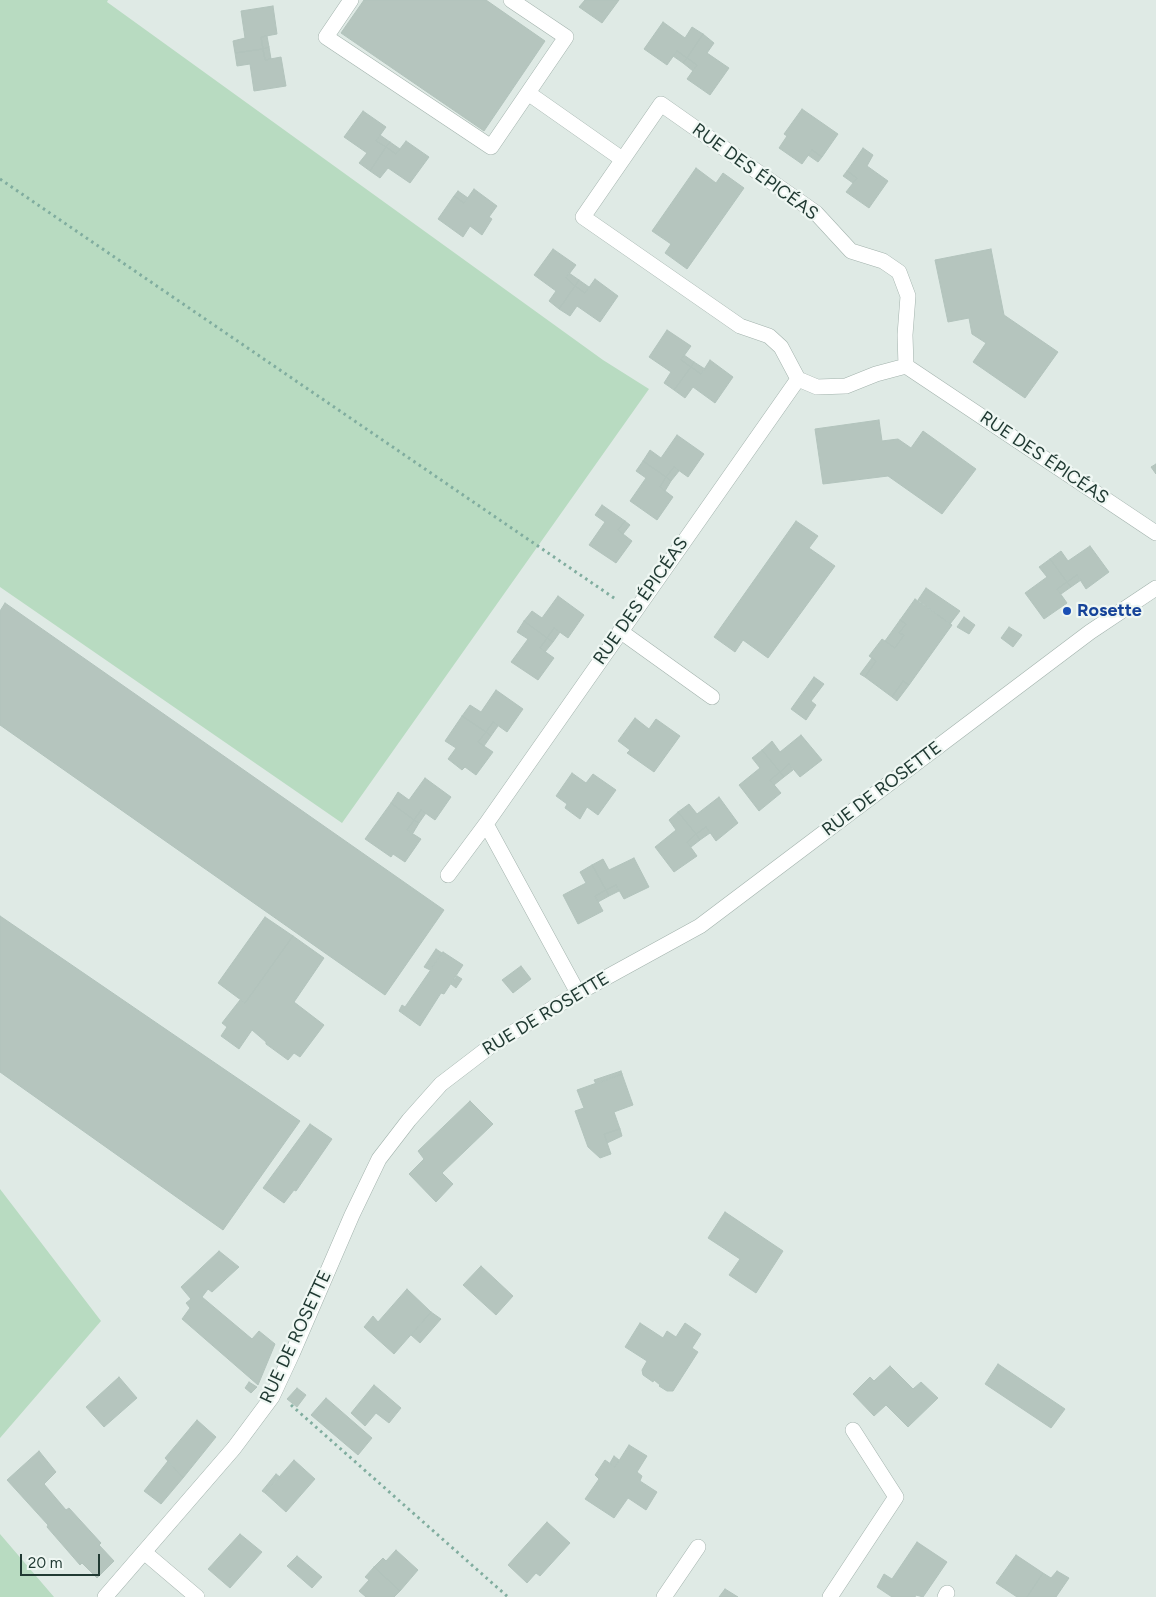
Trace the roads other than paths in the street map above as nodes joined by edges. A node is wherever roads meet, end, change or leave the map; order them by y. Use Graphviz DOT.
graph roads {
  1 [pos="351,0"];
  2 [pos="511,0"];
  3 [pos="528,93"];
  4 [pos="622,159"];
  5 [pos="906,366"];
  6 [pos="798,379"];
  7 [pos="1156,533"];
  8 [pos="1156,588"];
  9 [pos="620,631"];
  10 [pos="712,696"];
  11 [pos="486,824"];
  12 [pos="448,875"];
  13 [pos="578,993"];
  14 [pos="853,1430"];
  15 [pos="698,1547"];
  16 [pos="144,1552"];
  17 [pos="105,1597"];
  18 [pos="197,1597"];
  19 [pos="664,1597"];
  20 [pos="830,1597"];
  1 -- 3 [label="street"];
  2 -- 3 [label="street"];
  3 -- 4 [label="street"];
  4 -- 5 [label="street, RUE DES ÉPICÉAS"];
  4 -- 6 [label="street, RUE DES ÉPICÉAS"];
  5 -- 6 [label="street"];
  5 -- 7 [label="street, RUE DES ÉPICÉAS"];
  6 -- 9 [label="street, RUE DES ÉPICÉAS"];
  8 -- 13 [label="street, RUE DE ROSETTE"];
  9 -- 10 [label="street"];
  9 -- 11 [label="street, RUE DES ÉPICÉAS"];
  11 -- 12 [label="street, RUE DES ÉPICÉAS"];
  11 -- 13 [label="street"];
  13 -- 16 [label="street, RUE DE ROSETTE"];
  14 -- 20 [label="street"];
  15 -- 19 [label="street"];
  16 -- 17 [label="street, RUE DE ROSETTE"];
  16 -- 18 [label="street"];
}
